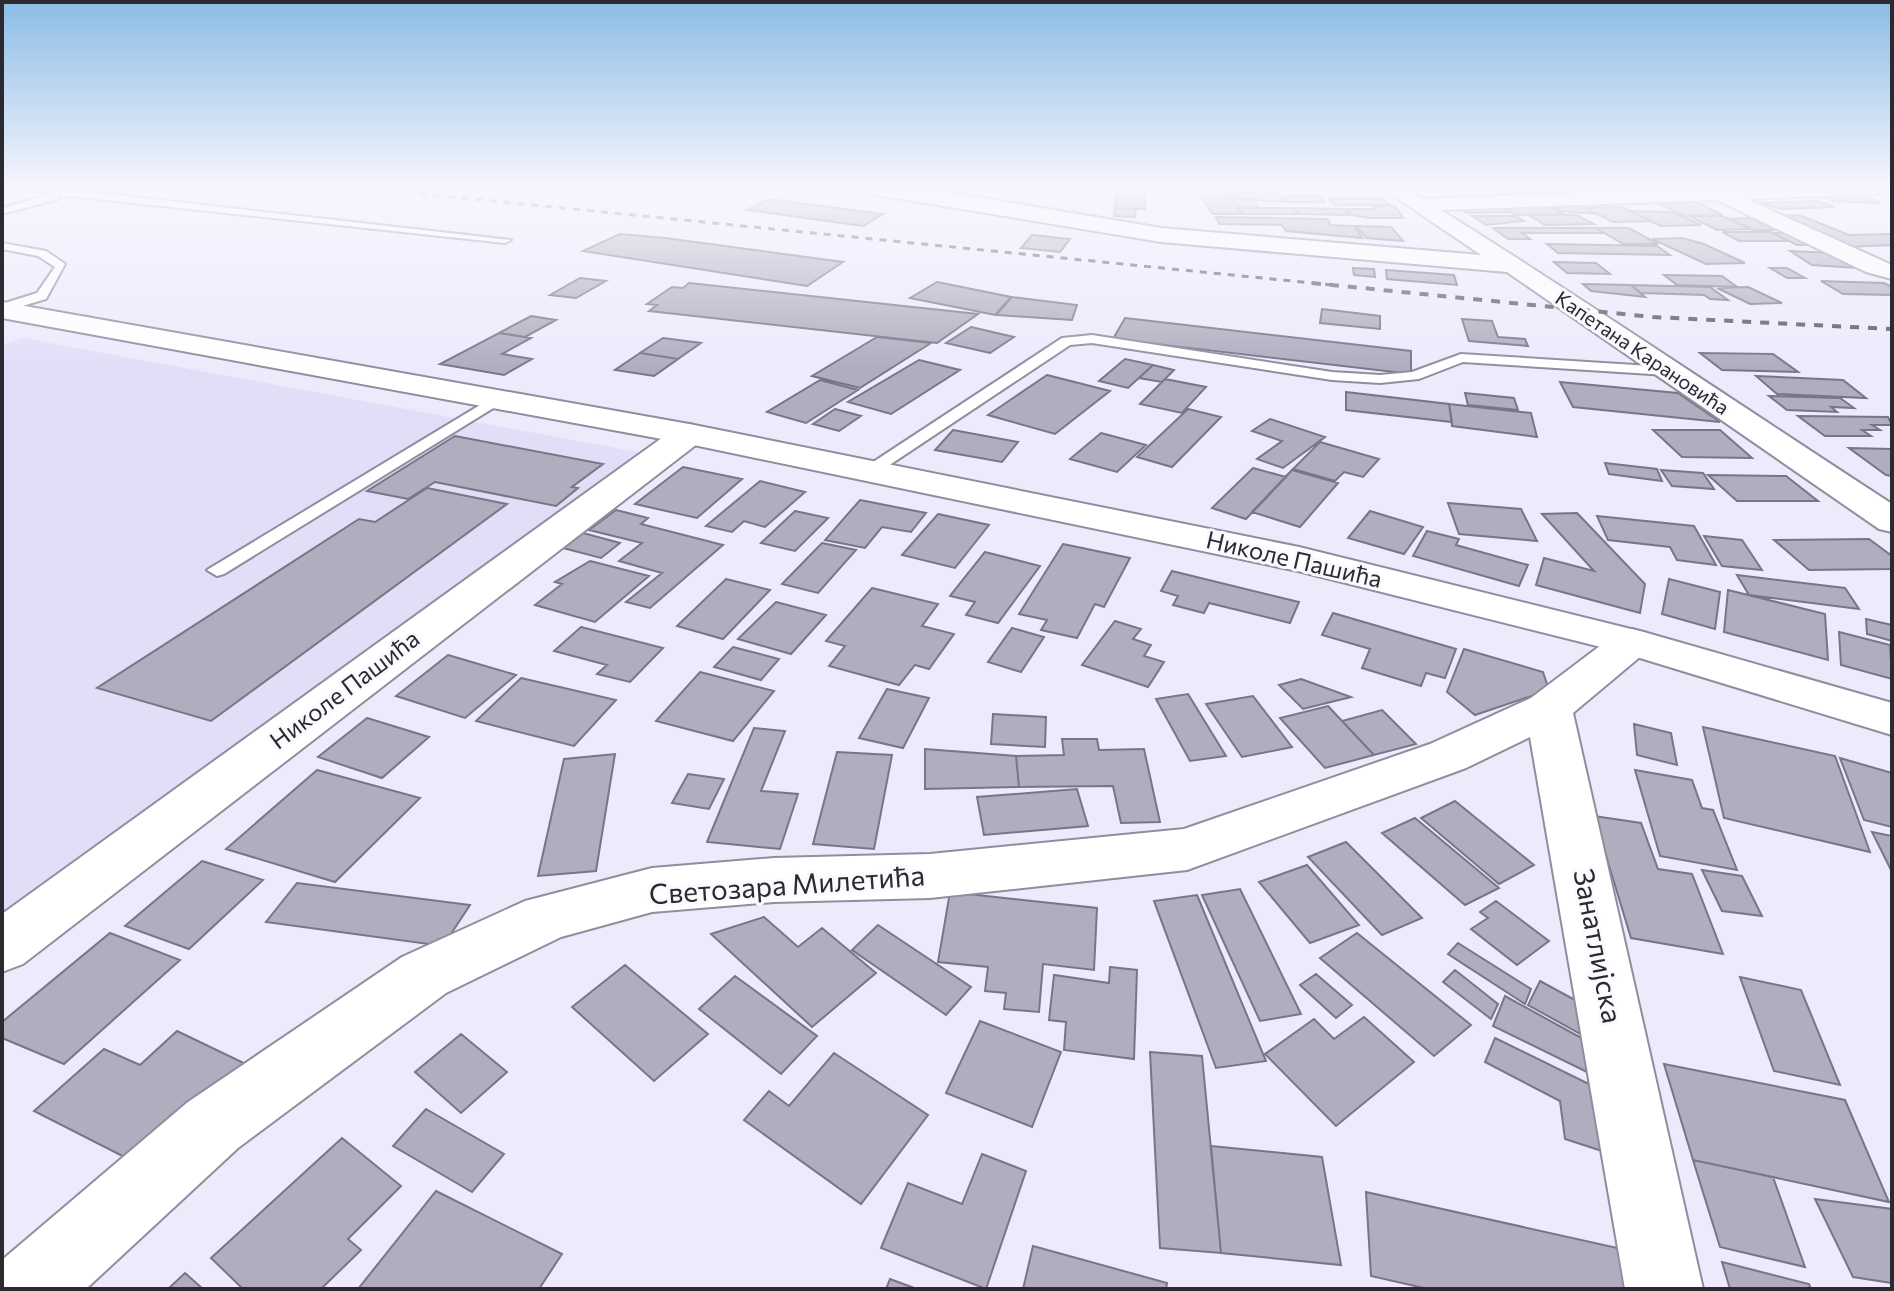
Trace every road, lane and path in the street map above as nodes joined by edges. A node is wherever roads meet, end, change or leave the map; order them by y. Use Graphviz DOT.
graph roads {
  1 [pos="13,248"];
  2 [pos="1338,248"];
  3 [pos="1483,248"];
  4 [pos="1835,248"];
  5 [pos="1507,265"];
  6 [pos="1892,272"];
  7 [pos="2,309"];
  8 [pos="1667,371"];
  9 [pos="500,399"];
  10 [pos="689,434"];
  11 [pos="867,472"];
  12 [pos="1892,521"];
  13 [pos="217,570"];
  14 [pos="1632,642"];
  15 [pos="1548,709"];
  16 [pos="1892,719"];
  17 [pos="2,947"];
  18 [pos="28,1289"];
  19 [pos="1664,1289"];
  1 -- 7 [label="lane"];
  2 -- 5 [label="street"];
  3 -- 5 [label="street, Капетана Карановића"];
  4 -- 6 [label="street"];
  5 -- 8 [label="street, Капетана Карановића"];
  7 -- 9 [label="street, Николе Пашића"];
  8 -- 11 [label="lane"];
  8 -- 12 [label="street, Капетана Карановића"];
  9 -- 10 [label="street, Николе Пашића"];
  9 -- 13 [label="lane"];
  10 -- 11 [label="street, Николе Пашића"];
  10 -- 17 [label="street, Николе Пашића"];
  11 -- 14 [label="street, Николе Пашића"];
  14 -- 15 [label="street"];
  14 -- 16 [label="street, Николе Пашића"];
  15 -- 18 [label="street, Светозара Милетића"];
  15 -- 19 [label="street, Занатлијска"];
}
